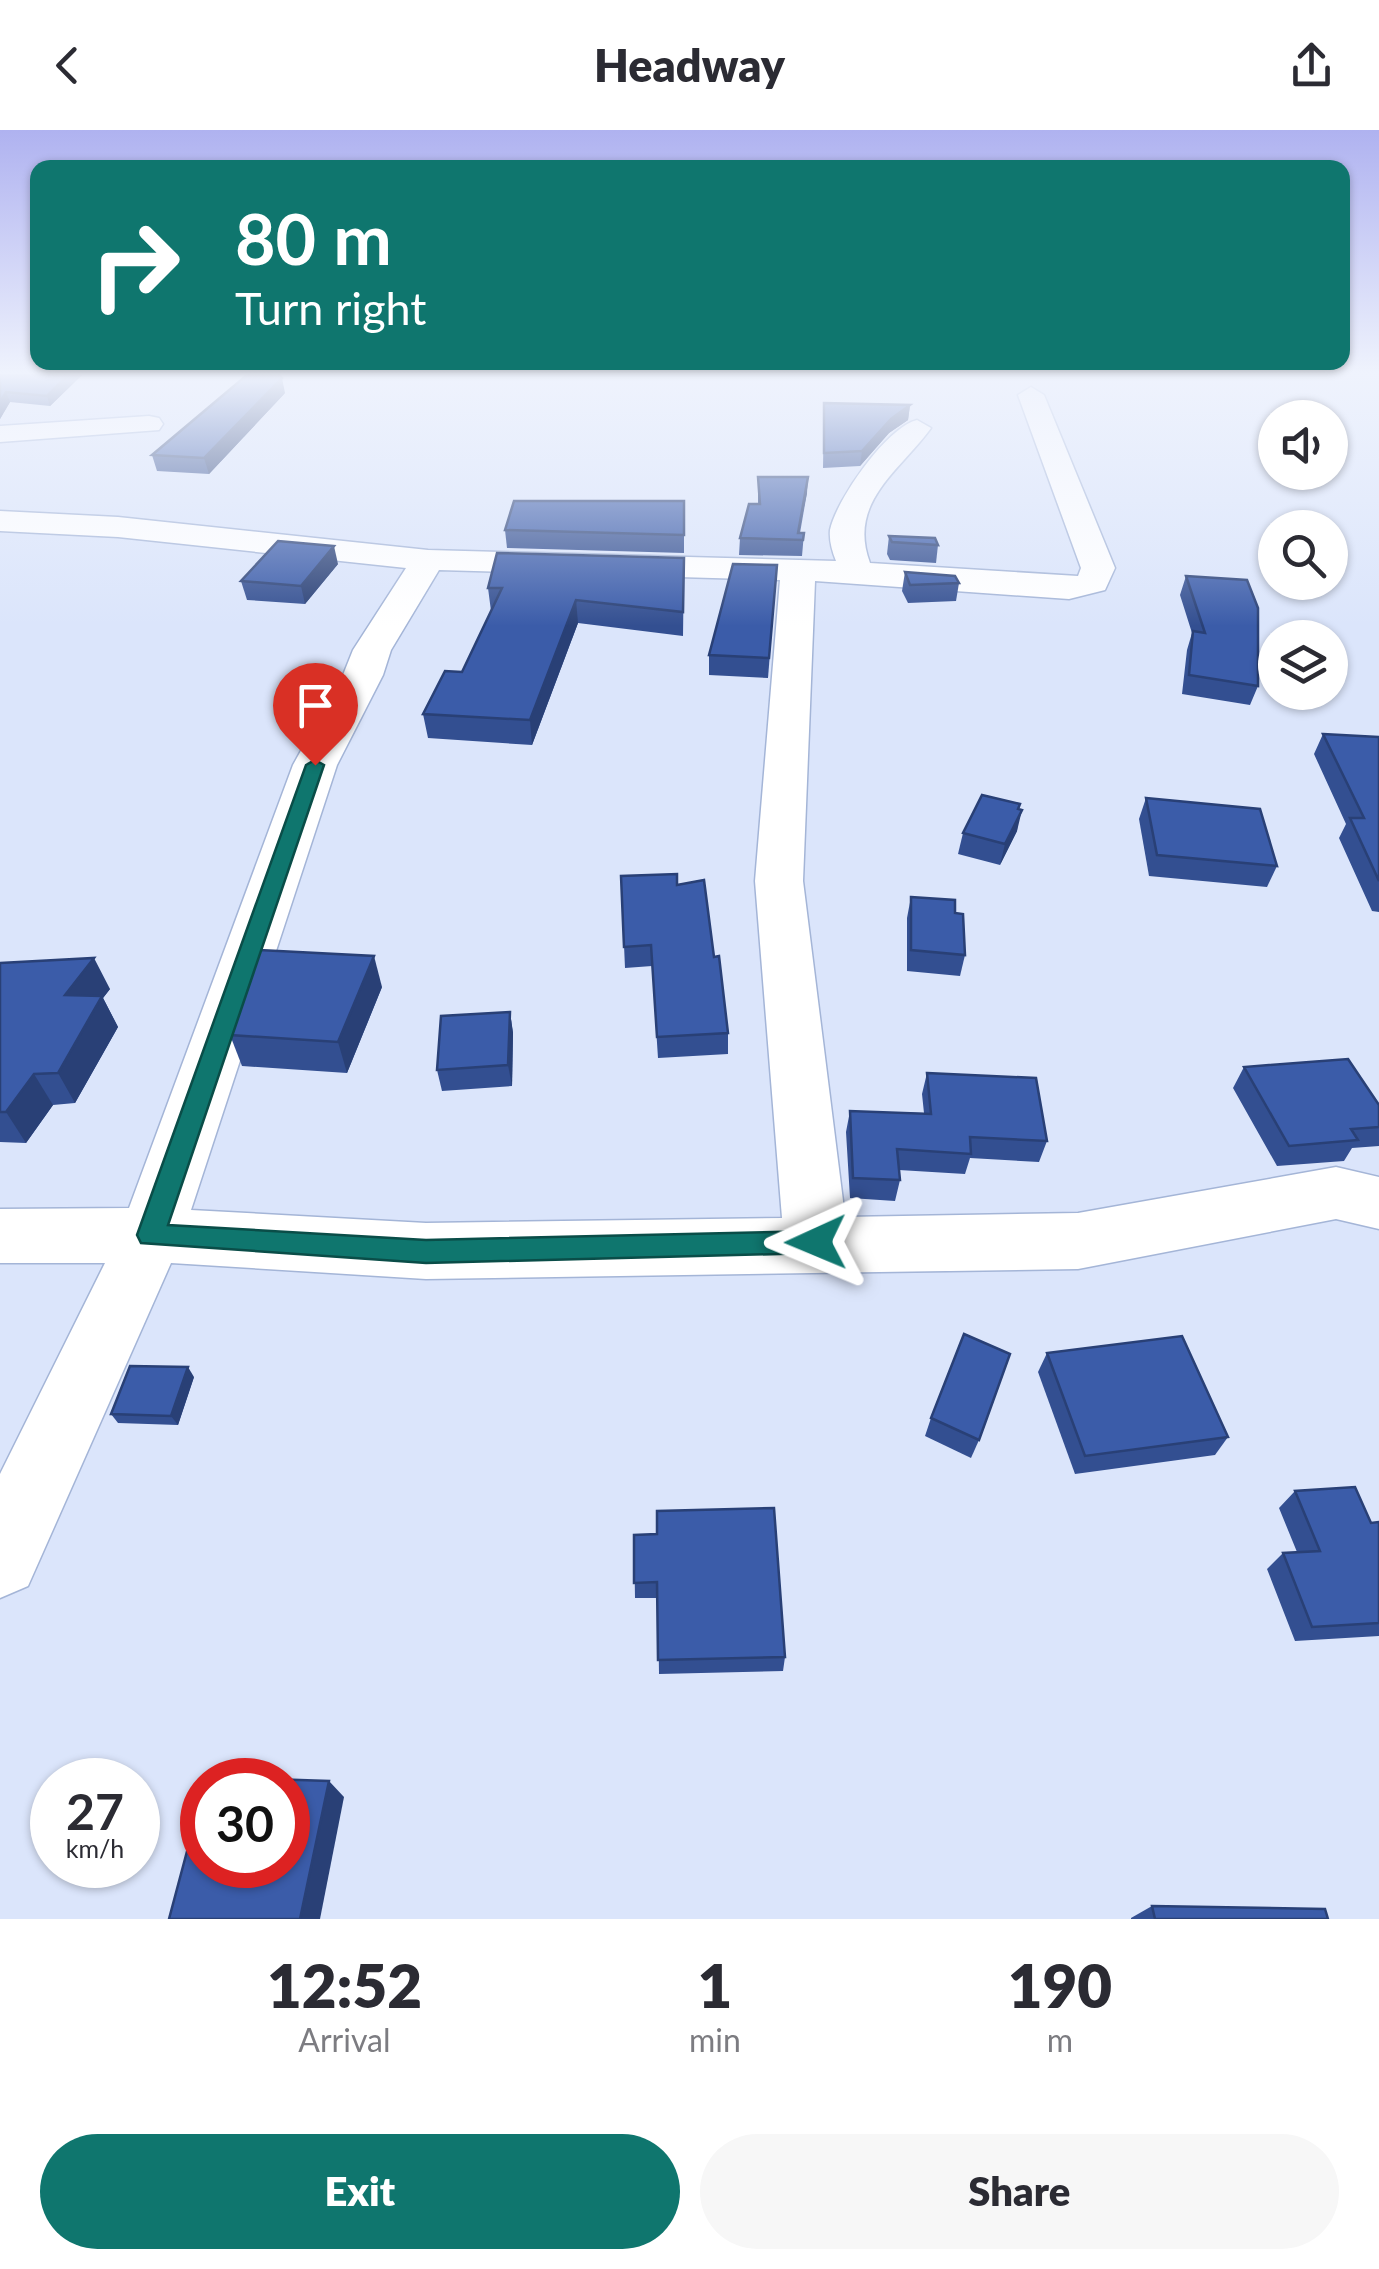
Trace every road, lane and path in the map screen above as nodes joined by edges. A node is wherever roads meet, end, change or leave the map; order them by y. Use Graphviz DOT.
graph roads {
  1 [pos="885,458"];
  2 [pos="1056,458"];
  3 [pos="0,521"];
  4 [pos="428,560"];
  5 [pos="798,571"];
  6 [pos="856,572"];
  7 [pos="1379,1203"];
  8 [pos="151,1235"];
  9 [pos="0,1236"];
  10 [pos="816,1242"];
  11 [pos="0,1558"];
  1 -- 6 [label="street"];
  2 -- 6 [label="street"];
  3 -- 4 [label="street"];
  4 -- 5 [label="street"];
  4 -- 8 [label="street"];
  5 -- 6 [label="street"];
  5 -- 10 [label="street"];
  7 -- 10 [label="street"];
  8 -- 9 [label="street"];
  8 -- 10 [label="street"];
  8 -- 11 [label="street"];
}
